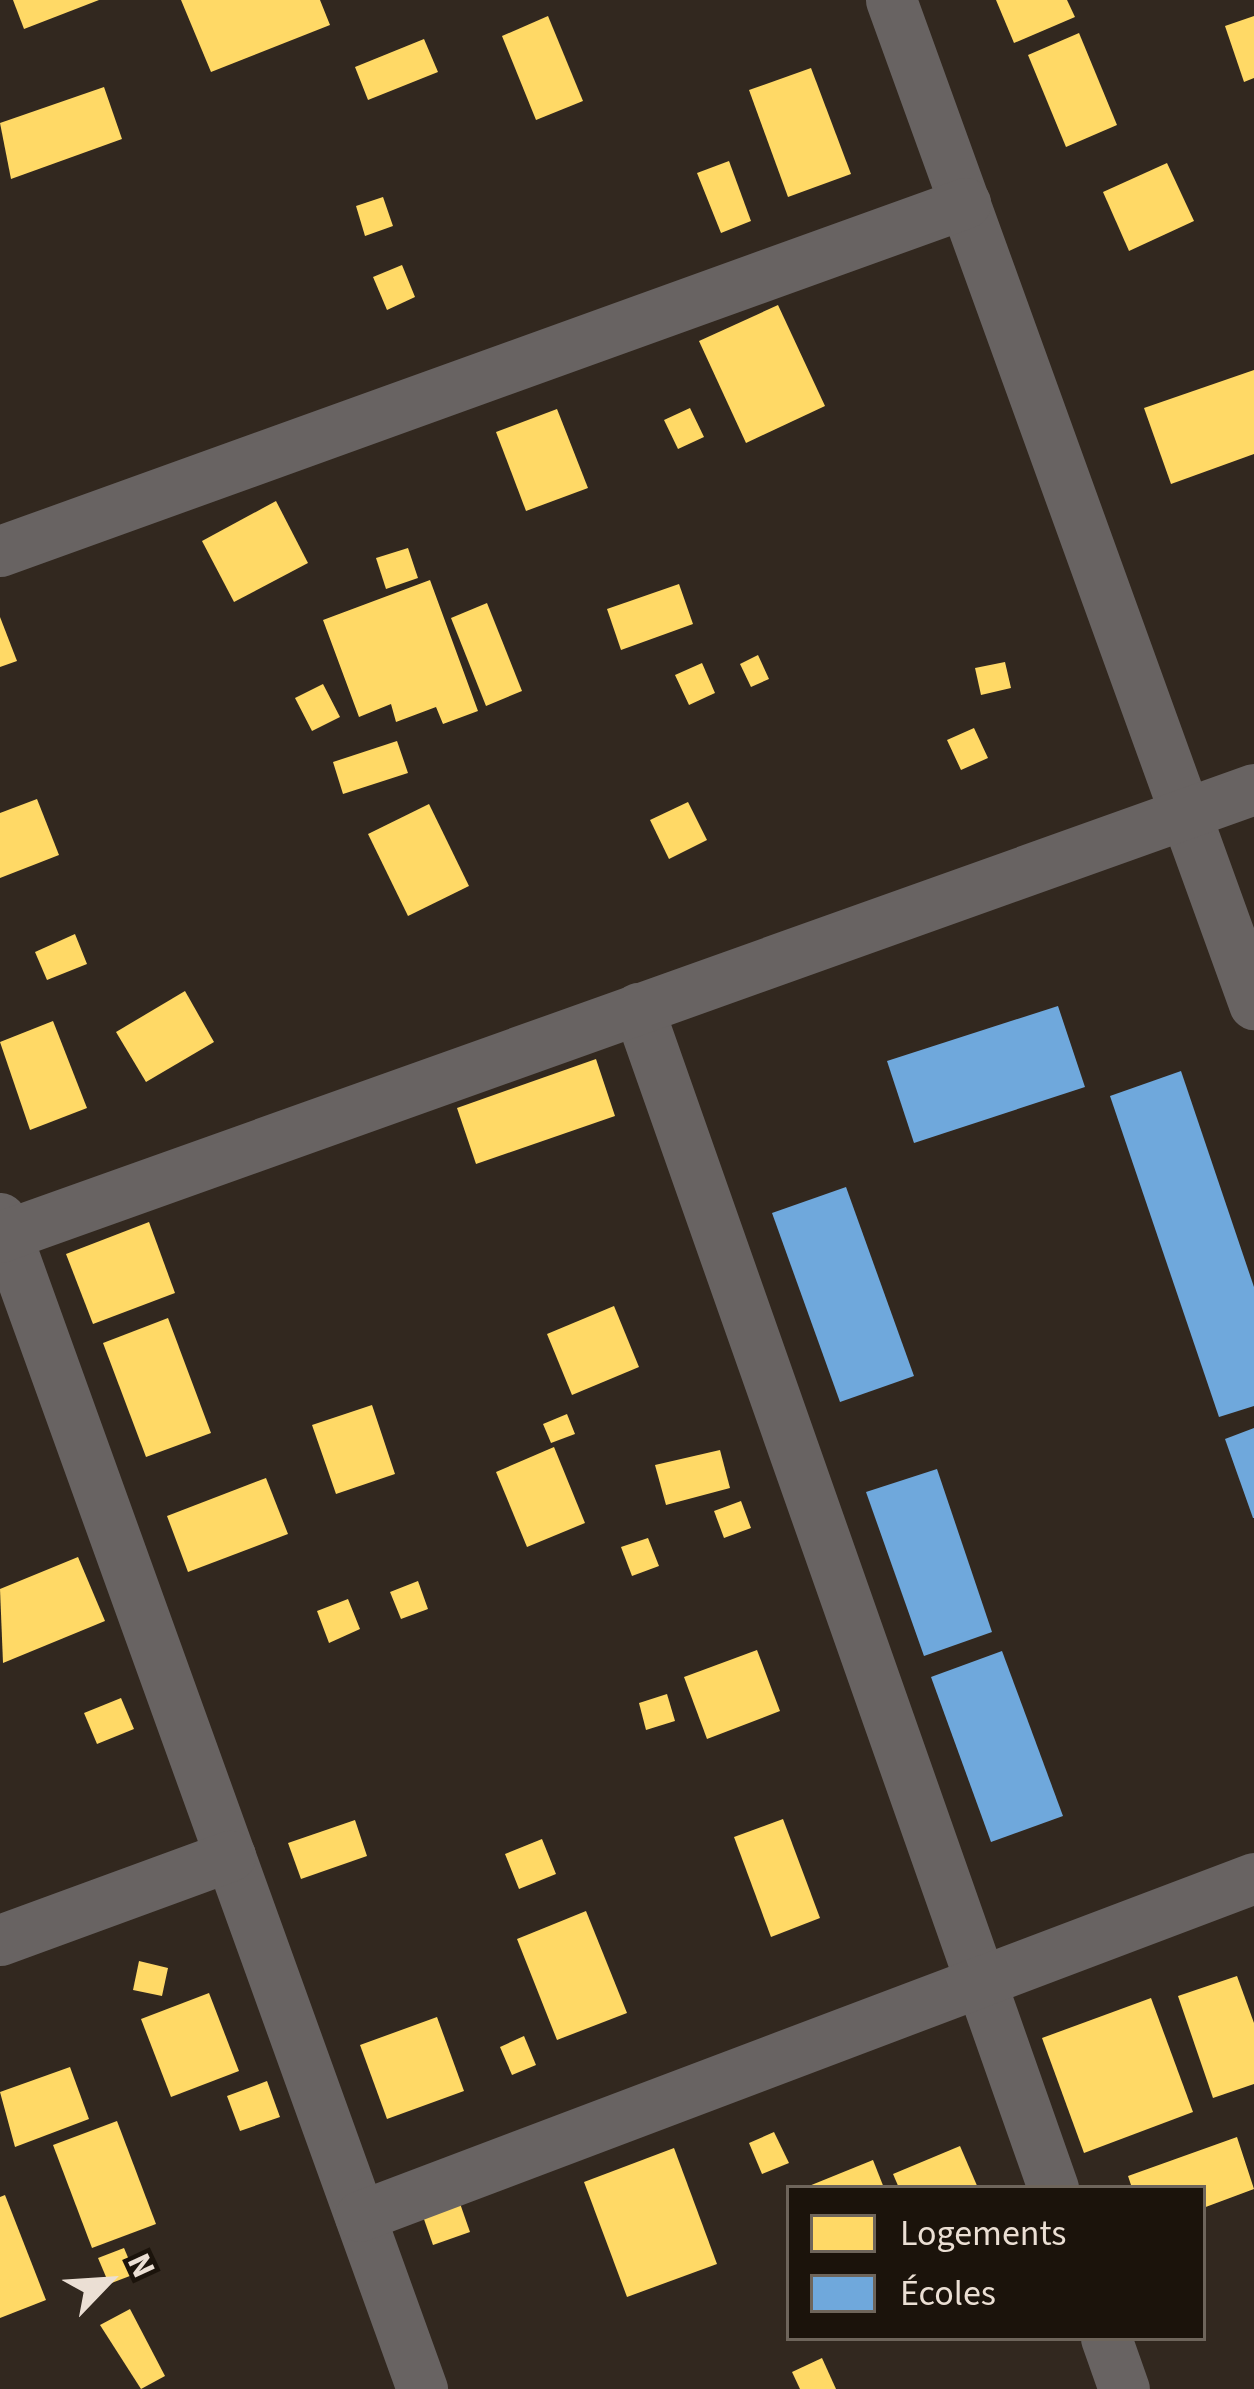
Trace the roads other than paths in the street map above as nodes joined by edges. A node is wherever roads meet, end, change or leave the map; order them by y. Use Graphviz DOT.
graph roads {
  1 [pos="891,0"];
  2 [pos="965,203"];
  3 [pos="0,551"];
  4 [pos="1254,789"];
  5 [pos="1185,814"];
  6 [pos="1254,1004"];
  7 [pos="638,1008"];
  8 [pos="2,1230"];
  9 [pos="230,1856"];
  10 [pos="1254,1878"];
  11 [pos="0,1940"];
  12 [pos="980,1981"];
  13 [pos="1052,2185"];
  14 [pos="359,2216"];
  15 [pos="1107,2341"];
  16 [pos="422,2389"];
  17 [pos="1124,2389"];
  1 -- 2 [label="street"];
  2 -- 3 [label="street"];
  2 -- 5 [label="street"];
  4 -- 5 [label="street"];
  5 -- 6 [label="street"];
  5 -- 7 [label="street"];
  7 -- 8 [label="street"];
  7 -- 12 [label="street"];
  8 -- 9 [label="street"];
  9 -- 11 [label="street"];
  9 -- 14 [label="street"];
  10 -- 12 [label="street"];
  12 -- 13 [label="street"];
  12 -- 14 [label="street"];
  14 -- 16 [label="street"];
  15 -- 17 [label="street"];
}
